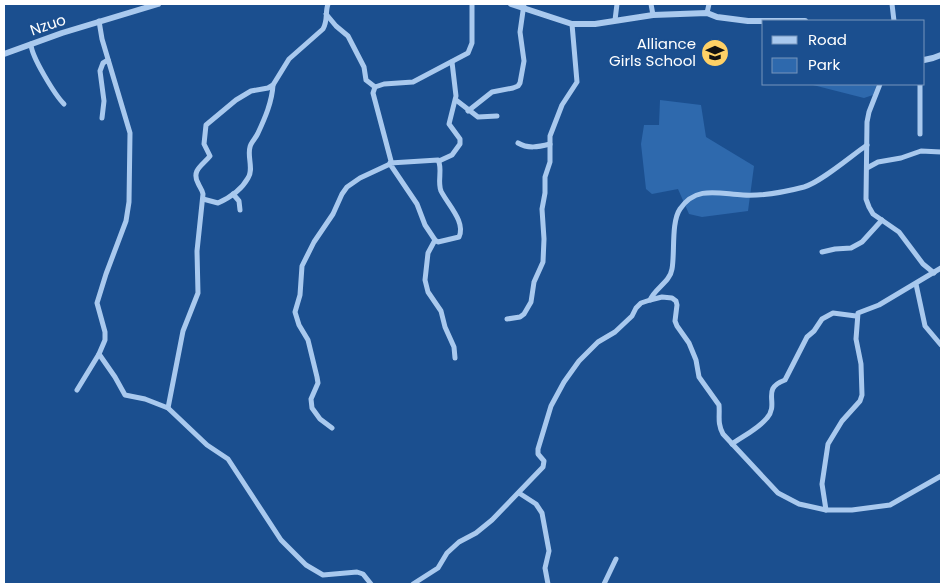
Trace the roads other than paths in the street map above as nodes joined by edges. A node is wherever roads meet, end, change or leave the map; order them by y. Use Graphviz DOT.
graph roads {
  1 [pos="154,4"];
  2 [pos="328,4"];
  3 [pos="472,4"];
  4 [pos="511,4"];
  5 [pos="617,4"];
  6 [pos="651,4"];
  7 [pos="709,4"];
  8 [pos="892,4"];
  9 [pos="524,6"];
  10 [pos="707,13"];
  11 [pos="326,14"];
  12 [pos="653,15"];
  13 [pos="615,20"];
  14 [pos="894,20"];
  15 [pos="99,21"];
  16 [pos="762,21"];
  17 [pos="572,24"];
  18 [pos="30,44"];
  19 [pos="4,54"];
  20 [pos="941,54"];
  21 [pos="108,60"];
  22 [pos="925,60"];
  23 [pos="452,62"];
  24 [pos="273,85"];
  25 [pos="880,85"];
  26 [pos="920,85"];
  27 [pos="375,87"];
  28 [pos="456,100"];
  29 [pos="64,104"];
  30 [pos="468,110"];
  31 [pos="497,116"];
  32 [pos="102,118"];
  33 [pos="920,134"];
  34 [pos="518,143"];
  35 [pos="550,144"];
  36 [pos="868,145"];
  37 [pos="941,152"];
  38 [pos="439,161"];
  39 [pos="390,164"];
  40 [pos="867,168"];
  41 [pos="233,194"];
  42 [pos="203,199"];
  43 [pos="240,210"];
  44 [pos="882,220"];
  45 [pos="436,240"];
  46 [pos="822,252"];
  47 [pos="941,268"];
  48 [pos="934,273"];
  49 [pos="916,284"];
  50 [pos="650,300"];
  51 [pos="856,316"];
  52 [pos="507,319"];
  53 [pos="941,345"];
  54 [pos="99,354"];
  55 [pos="455,358"];
  56 [pos="77,390"];
  57 [pos="168,408"];
  58 [pos="332,428"];
  59 [pos="732,444"];
  60 [pos="941,476"];
  61 [pos="518,492"];
  62 [pos="826,510"];
  63 [pos="616,559"];
  64 [pos="371,584"];
  65 [pos="413,584"];
  66 [pos="548,584"];
  67 [pos="604,584"];
  1 -- 15 [label="street, Nzuo"];
  2 -- 11 [label="street"];
  3 -- 23 [label="street"];
  4 -- 9 [label="street"];
  5 -- 13 [label="street"];
  6 -- 12 [label="street"];
  7 -- 10 [label="street"];
  8 -- 14 [label="street"];
  9 -- 17 [label="street"];
  9 -- 30 [label="street"];
  10 -- 12 [label="street"];
  10 -- 16 [label="street"];
  11 -- 24 [label="street"];
  11 -- 27 [label="street"];
  12 -- 13 [label="street"];
  13 -- 17 [label="street"];
  15 -- 18 [label="street, Nzuo"];
  15 -- 21 [label="street"];
  17 -- 35 [label="street"];
  18 -- 19 [label="street, Nzuo"];
  18 -- 29 [label="street"];
  20 -- 22 [label="street"];
  21 -- 32 [label="street"];
  21 -- 54 [label="street"];
  23 -- 27 [label="street"];
  23 -- 28 [label="street"];
  24 -- 41 [label="street"];
  24 -- 42 [label="street"];
  25 -- 36 [label="street"];
  26 -- 33 [label="street"];
  27 -- 39 [label="street"];
  28 -- 30 [label="street"];
  28 -- 38 [label="street"];
  30 -- 31 [label="street"];
  34 -- 35 [label="street"];
  35 -- 52 [label="street"];
  36 -- 40 [label="street"];
  36 -- 50 [label="street"];
  37 -- 40 [label="street"];
  38 -- 39 [label="street"];
  38 -- 45 [label="street"];
  39 -- 45 [label="street"];
  39 -- 58 [label="street"];
  40 -- 44 [label="street"];
  41 -- 42 [label="street"];
  41 -- 43 [label="street"];
  42 -- 57 [label="street"];
  44 -- 46 [label="street"];
  44 -- 48 [label="street"];
  45 -- 55 [label="street"];
  47 -- 48 [label="street"];
  48 -- 49 [label="street"];
  49 -- 51 [label="street"];
  49 -- 53 [label="street"];
  50 -- 59 [label="street"];
  50 -- 61 [label="street"];
  51 -- 59 [label="street"];
  51 -- 62 [label="street"];
  54 -- 56 [label="street"];
  54 -- 57 [label="street"];
  57 -- 64 [label="street"];
  59 -- 62 [label="street"];
  60 -- 62 [label="street"];
  61 -- 65 [label="street"];
  61 -- 66 [label="street"];
  63 -- 67 [label="street"];
}
